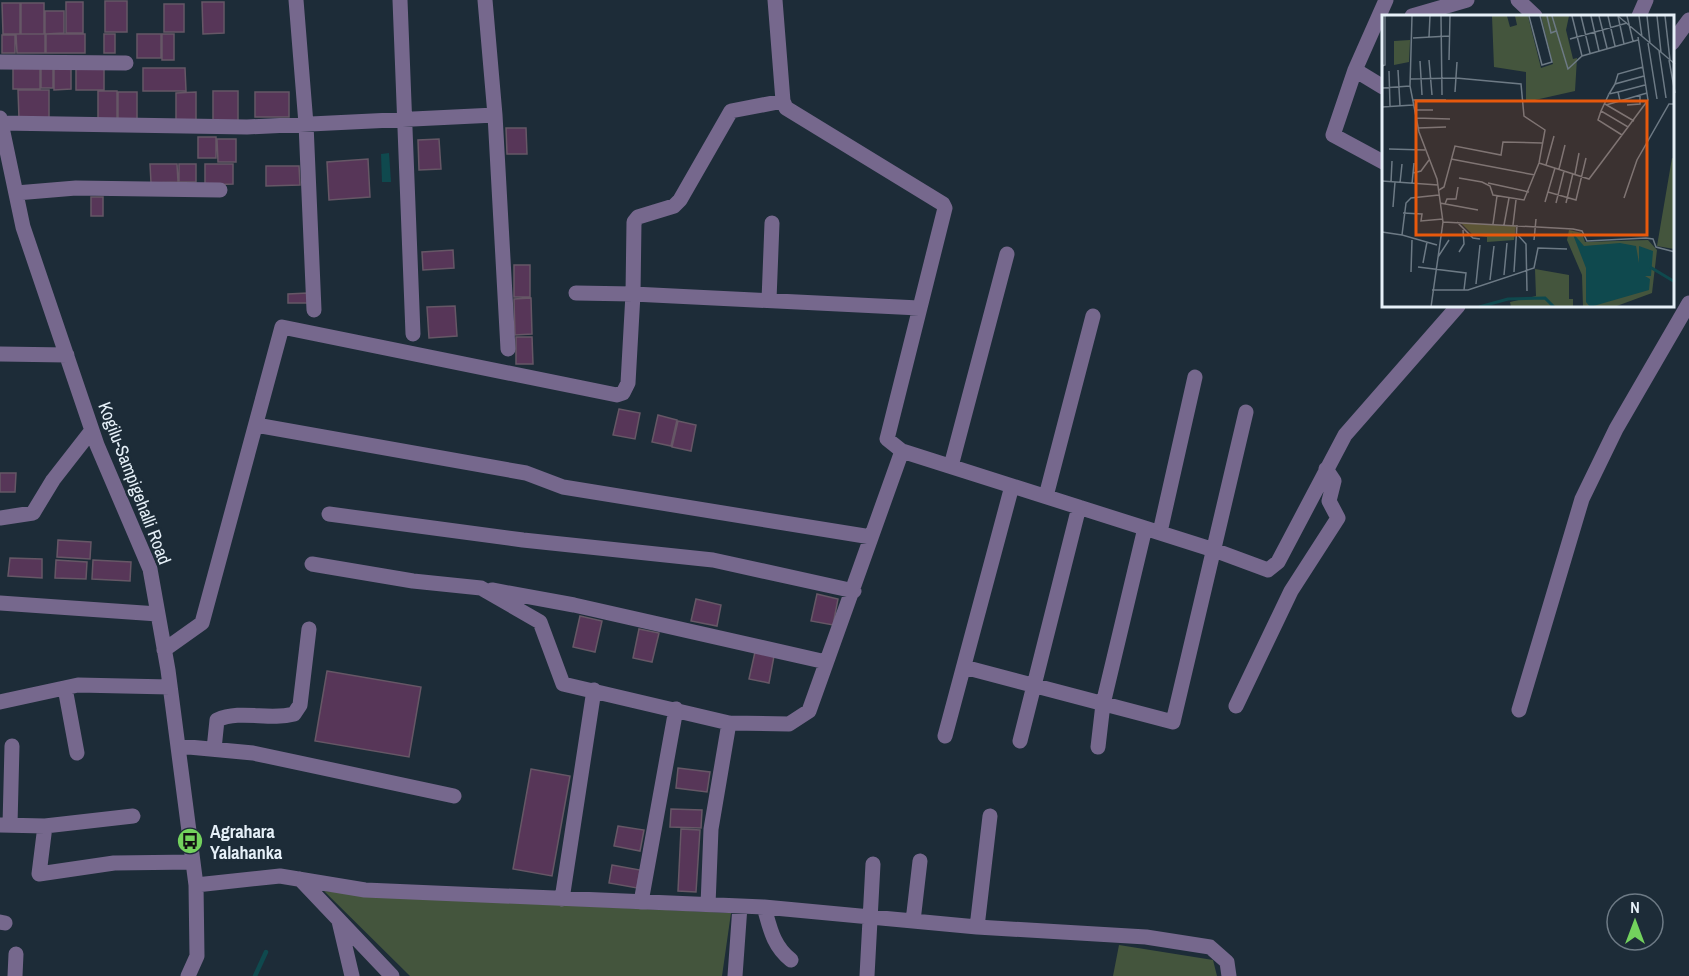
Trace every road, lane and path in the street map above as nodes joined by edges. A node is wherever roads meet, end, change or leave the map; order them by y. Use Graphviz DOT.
graph roads {
  1 [pos="296,0"];
  2 [pos="400,0"];
  3 [pos="485,0"];
  4 [pos="775,0"];
  5 [pos="1386,0"];
  6 [pos="1467,0"];
  7 [pos="1518,0"];
  8 [pos="1646,0"];
  9 [pos="1440,12"];
  10 [pos="1382,15"];
  11 [pos="1419,15"];
  12 [pos="1534,15"];
  13 [pos="1639,15"];
  14 [pos="1381,19"];
  15 [pos="1689,20"];
  16 [pos="1674,40"];
  17 [pos="0,62"];
  18 [pos="126,63"];
  19 [pos="1355,69"];
  20 [pos="1382,86"];
  21 [pos="783,100"];
  22 [pos="495,115"];
  23 [pos="405,120"];
  24 [pos="0,121"];
  25 [pos="306,124"];
  26 [pos="1382,161"];
  27 [pos="220,190"];
  28 [pos="16,193"];
  29 [pos="772,224"];
  30 [pos="1007,254"];
  31 [pos="576,293"];
  32 [pos="633,294"];
  33 [pos="769,300"];
  34 [pos="1689,303"];
  35 [pos="919,308"];
  36 [pos="1456,308"];
  37 [pos="314,310"];
  38 [pos="1093,316"];
  39 [pos="413,334"];
  40 [pos="508,349"];
  41 [pos="0,354"];
  42 [pos="67,355"];
  43 [pos="1195,377"];
  44 [pos="1246,412"];
  45 [pos="256,425"];
  46 [pos="92,430"];
  47 [pos="902,451"];
  48 [pos="951,466"];
  49 [pos="1326,470"];
  50 [pos="1012,486"];
  51 [pos="1046,496"];
  52 [pos="1079,507"];
  53 [pos="329,514"];
  54 [pos="0,518"];
  55 [pos="1152,530"];
  56 [pos="871,537"];
  57 [pos="1214,549"];
  58 [pos="312,564"];
  59 [pos="481,588"];
  60 [pos="854,591"];
  61 [pos="0,603"];
  62 [pos="158,614"];
  63 [pos="309,629"];
  64 [pos="164,650"];
  65 [pos="826,662"];
  66 [pos="964,667"];
  67 [pos="1034,685"];
  68 [pos="170,687"];
  69 [pos="65,688"];
  70 [pos="594,690"];
  71 [pos="0,702"];
  72 [pos="1103,704"];
  73 [pos="1236,706"];
  74 [pos="676,709"];
  75 [pos="1519,710"];
  76 [pos="729,723"];
  77 [pos="945,736"];
  78 [pos="1020,741"];
  79 [pos="12,746"];
  80 [pos="178,746"];
  81 [pos="1098,747"];
  82 [pos="214,749"];
  83 [pos="77,753"];
  84 [pos="454,796"];
  85 [pos="133,816"];
  86 [pos="990,816"];
  87 [pos="5,825"];
  88 [pos="45,826"];
  89 [pos="920,861"];
  90 [pos="193,862"];
  91 [pos="873,864"];
  92 [pos="300,879"];
  93 [pos="196,885"];
  94 [pos="562,899"];
  95 [pos="641,902"];
  96 [pos="708,905"];
  97 [pos="740,906"];
  98 [pos="764,907"];
  99 [pos="872,918"];
  100 [pos="338,920"];
  101 [pos="913,921"];
  102 [pos="977,927"];
  103 [pos="16,954"];
  104 [pos="791,960"];
  105 [pos="735,975"];
  106 [pos="15,976"];
  107 [pos="188,976"];
  108 [pos="352,976"];
  109 [pos="392,976"];
  110 [pos="867,976"];
  111 [pos="1229,976"];
  1 -- 25 [label="street"];
  2 -- 23 [label="street"];
  3 -- 22 [label="street"];
  4 -- 21 [label="street"];
  5 -- 10 [label="street"];
  6 -- 9 [label="street"];
  7 -- 12 [label="street"];
  8 -- 13 [label="street"];
  9 -- 11 [label="street"];
  14 -- 19 [label="street"];
  15 -- 16 [label="street"];
  17 -- 18 [label="street"];
  19 -- 20 [label="street"];
  19 -- 26 [label="street"];
  21 -- 32 [label="street"];
  21 -- 35 [label="street"];
  22 -- 23 [label="street"];
  22 -- 40 [label="street"];
  23 -- 25 [label="street"];
  23 -- 39 [label="street"];
  24 -- 25 [label="street"];
  24 -- 28 [label="street, Kogilu-Sampigehalli Road"];
  25 -- 37 [label="street"];
  27 -- 28 [label="street"];
  28 -- 42 [label="street, Kogilu-Sampigehalli Road"];
  29 -- 33 [label="street"];
  30 -- 48 [label="street"];
  31 -- 32 [label="street"];
  32 -- 33 [label="street"];
  32 -- 45 [label="street"];
  33 -- 35 [label="street"];
  34 -- 75 [label="street"];
  35 -- 47 [label="street"];
  36 -- 49 [label="street"];
  38 -- 51 [label="street"];
  41 -- 42 [label="street"];
  42 -- 46 [label="street, Kogilu-Sampigehalli Road"];
  43 -- 55 [label="street"];
  44 -- 57 [label="street"];
  45 -- 56 [label="street"];
  45 -- 64 [label="street"];
  46 -- 54 [label="street"];
  46 -- 62 [label="street, Kogilu-Sampigehalli Road"];
  47 -- 48 [label="street"];
  47 -- 56 [label="street"];
  48 -- 50 [label="street"];
  49 -- 57 [label="street"];
  49 -- 73 [label="street"];
  50 -- 51 [label="street"];
  50 -- 66 [label="street"];
  51 -- 52 [label="street"];
  52 -- 55 [label="street"];
  52 -- 67 [label="street"];
  53 -- 60 [label="street"];
  55 -- 57 [label="street"];
  55 -- 72 [label="street"];
  56 -- 60 [label="street"];
  57 -- 72 [label="street"];
  58 -- 59 [label="street"];
  59 -- 65 [label="street"];
  59 -- 70 [label="street"];
  60 -- 65 [label="street"];
  61 -- 62 [label="street"];
  62 -- 64 [label="street, Kogilu-Sampigehalli Road"];
  63 -- 82 [label="street"];
  64 -- 68 [label="street, Kogilu-Sampigehalli Road"];
  65 -- 76 [label="street"];
  66 -- 67 [label="street"];
  66 -- 77 [label="street"];
  67 -- 72 [label="street"];
  67 -- 78 [label="street"];
  68 -- 69 [label="street"];
  68 -- 80 [label="street, Kogilu-Sampigehalli Road"];
  69 -- 71 [label="street"];
  69 -- 83 [label="street"];
  70 -- 74 [label="street"];
  70 -- 94 [label="street"];
  72 -- 81 [label="street"];
  74 -- 76 [label="street"];
  74 -- 95 [label="street"];
  76 -- 96 [label="street"];
  79 -- 87 [label="street"];
  80 -- 82 [label="street"];
  80 -- 90 [label="street, Kogilu-Sampigehalli Road"];
  82 -- 84 [label="street"];
  85 -- 88 [label="street"];
  86 -- 102 [label="street"];
  87 -- 88 [label="street"];
  88 -- 90 [label="street"];
  89 -- 101 [label="street"];
  90 -- 93 [label="street, Kogilu-Sampigehalli Road"];
  91 -- 99 [label="street"];
  92 -- 93 [label="street"];
  92 -- 94 [label="street"];
  92 -- 100 [label="street"];
  93 -- 107 [label="street, Kogilu-Sampigehalli Road"];
  94 -- 95 [label="street"];
  95 -- 96 [label="street"];
  96 -- 97 [label="street"];
  97 -- 98 [label="street"];
  97 -- 105 [label="street"];
  98 -- 99 [label="street"];
  98 -- 104 [label="street"];
  99 -- 101 [label="street"];
  99 -- 110 [label="street"];
  100 -- 108 [label="street"];
  100 -- 109 [label="street"];
  101 -- 102 [label="street"];
  102 -- 111 [label="street"];
  103 -- 106 [label="street"];
}
